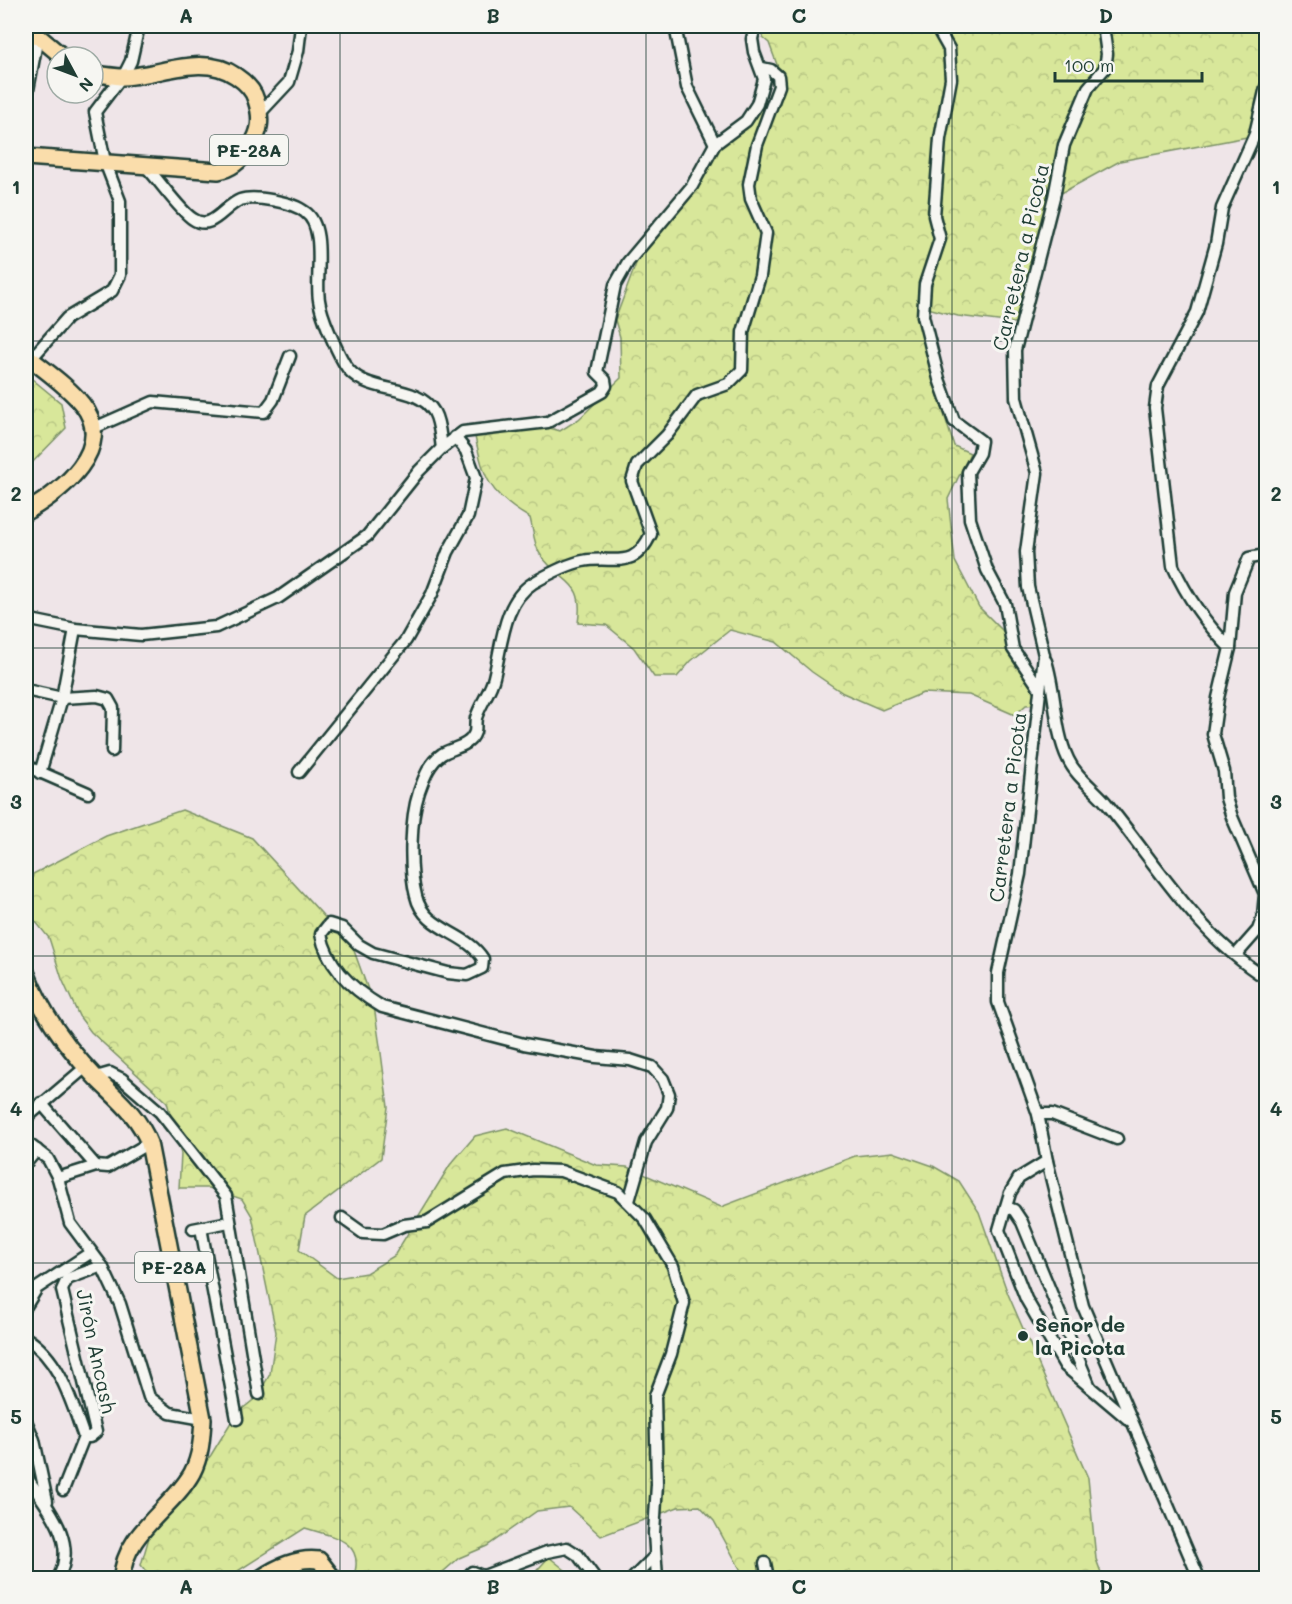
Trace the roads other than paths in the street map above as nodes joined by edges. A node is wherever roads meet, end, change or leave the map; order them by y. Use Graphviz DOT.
graph roads {
  1 [pos="139,26"];
  2 [pos="301,26"];
  3 [pos="675,26"];
  4 [pos="755,26"];
  5 [pos="936,26"];
  6 [pos="1103,26"];
  7 [pos="32,31"];
  8 [pos="49,45"];
  9 [pos="762,68"];
  10 [pos="105,75"];
  11 [pos="121,77"];
  12 [pos="1266,87"];
  13 [pos="26,101"];
  14 [pos="260,113"];
  15 [pos="715,144"];
  16 [pos="26,157"];
  17 [pos="105,162"];
  18 [pos="147,168"];
  19 [pos="290,356"];
  20 [pos="28,357"];
  21 [pos="94,428"];
  22 [pos="455,437"];
  23 [pos="442,448"];
  24 [pos="26,512"];
  25 [pos="1266,560"];
  26 [pos="26,619"];
  27 [pos="75,629"];
  28 [pos="1230,648"];
  29 [pos="1044,655"];
  30 [pos="1040,689"];
  31 [pos="26,690"];
  32 [pos="62,698"];
  33 [pos="112,751"];
  34 [pos="26,766"];
  35 [pos="299,772"];
  36 [pos="40,773"];
  37 [pos="88,793"];
  38 [pos="1236,955"];
  39 [pos="26,972"];
  40 [pos="1266,978"];
  41 [pos="91,1072"];
  42 [pos="41,1103"];
  43 [pos="1038,1114"];
  44 [pos="26,1118"];
  45 [pos="1117,1139"];
  46 [pos="26,1142"];
  47 [pos="149,1143"];
  48 [pos="37,1150"];
  49 [pos="1047,1161"];
  50 [pos="26,1163"];
  51 [pos="96,1167"];
  52 [pos="58,1178"];
  53 [pos="629,1201"];
  54 [pos="1006,1207"];
  55 [pos="342,1218"];
  56 [pos="229,1222"];
  57 [pos="90,1253"];
  58 [pos="102,1266"];
  59 [pos="26,1306"];
  60 [pos="26,1338"];
  61 [pos="1090,1387"];
  62 [pos="259,1394"];
  63 [pos="203,1419"];
  64 [pos="237,1419"];
  65 [pos="26,1421"];
  66 [pos="1131,1422"];
  67 [pos="84,1437"];
  68 [pos="26,1476"];
  69 [pos="63,1490"];
  70 [pos="49,1510"];
  71 [pos="655,1556"];
  72 [pos="303,1560"];
  73 [pos="765,1563"];
  74 [pos="469,1575"];
  75 [pos="486,1577"];
  76 [pos="58,1578"];
  77 [pos="122,1578"];
  78 [pos="261,1578"];
  79 [pos="283,1578"];
  80 [pos="333,1578"];
  81 [pos="595,1578"];
  82 [pos="633,1578"];
  83 [pos="657,1578"];
  84 [pos="768,1578"];
  85 [pos="1199,1578"];
  1 -- 11 [label="street"];
  2 -- 14 [label="street"];
  3 -- 15 [label="street"];
  4 -- 9 [label="street"];
  5 -- 30 [label="street"];
  6 -- 29 [label="street, Carretera a Picota"];
  7 -- 8 [label="highway"];
  7 -- 13 [label="street"];
  9 -- 15 [label="street"];
  9 -- 53 [label="street"];
  10 -- 11 [label="highway, PE-28A"];
  11 -- 14 [label="highway, PE-28A"];
  11 -- 17 [label="street"];
  12 -- 28 [label="street"];
  14 -- 18 [label="highway, PE-28A"];
  15 -- 22 [label="street"];
  16 -- 17 [label="highway, PE-28A"];
  17 -- 18 [label="highway, PE-28A"];
  17 -- 20 [label="street"];
  18 -- 23 [label="street"];
  19 -- 21 [label="street"];
  20 -- 21 [label="highway"];
  21 -- 24 [label="highway"];
  22 -- 23 [label="street"];
  22 -- 35 [label="street"];
  23 -- 27 [label="street"];
  25 -- 28 [label="street"];
  26 -- 27 [label="street"];
  27 -- 32 [label="street"];
  28 -- 38 [label="street"];
  29 -- 30 [label="street, Carretera a Picota"];
  29 -- 38 [label="street"];
  30 -- 43 [label="street, Carretera a Picota"];
  31 -- 32 [label="street"];
  32 -- 33 [label="street"];
  32 -- 36 [label="street"];
  34 -- 36 [label="street"];
  36 -- 37 [label="street"];
  38 -- 40 [label="street"];
  39 -- 41 [label="highway, PE-28A"];
  41 -- 42 [label="street"];
  41 -- 47 [label="highway, PE-28A"];
  41 -- 56 [label="street"];
  42 -- 44 [label="street"];
  42 -- 51 [label="street"];
  43 -- 45 [label="street"];
  43 -- 49 [label="street, Carretera a Picota"];
  46 -- 48 [label="street"];
  47 -- 51 [label="street"];
  47 -- 63 [label="highway, PE-28A"];
  48 -- 50 [label="street"];
  48 -- 52 [label="street"];
  49 -- 54 [label="street"];
  49 -- 66 [label="street, Carretera a Picota"];
  51 -- 52 [label="street"];
  52 -- 57 [label="street"];
  53 -- 55 [label="street"];
  53 -- 71 [label="street"];
  54 -- 61 [label="street"];
  54 -- 61 [label="street"];
  56 -- 62 [label="street"];
  56 -- 64 [label="street"];
  57 -- 58 [label="street"];
  57 -- 59 [label="street"];
  58 -- 63 [label="street"];
  58 -- 67 [label="street, Jirón Ancash"];
  60 -- 67 [label="street"];
  61 -- 66 [label="street"];
  63 -- 77 [label="highway, PE-28A"];
  65 -- 70 [label="street"];
  66 -- 85 [label="street, Carretera a Picota"];
  67 -- 69 [label="street, Jirón Ancash"];
  68 -- 70 [label="street"];
  70 -- 76 [label="street"];
  71 -- 82 [label="street"];
  71 -- 83 [label="street"];
  72 -- 78 [label="highway"];
  72 -- 79 [label="street"];
  72 -- 80 [label="highway"];
  73 -- 84 [label="street"];
  74 -- 75 [label="street"];
  75 -- 81 [label="street"];
}
